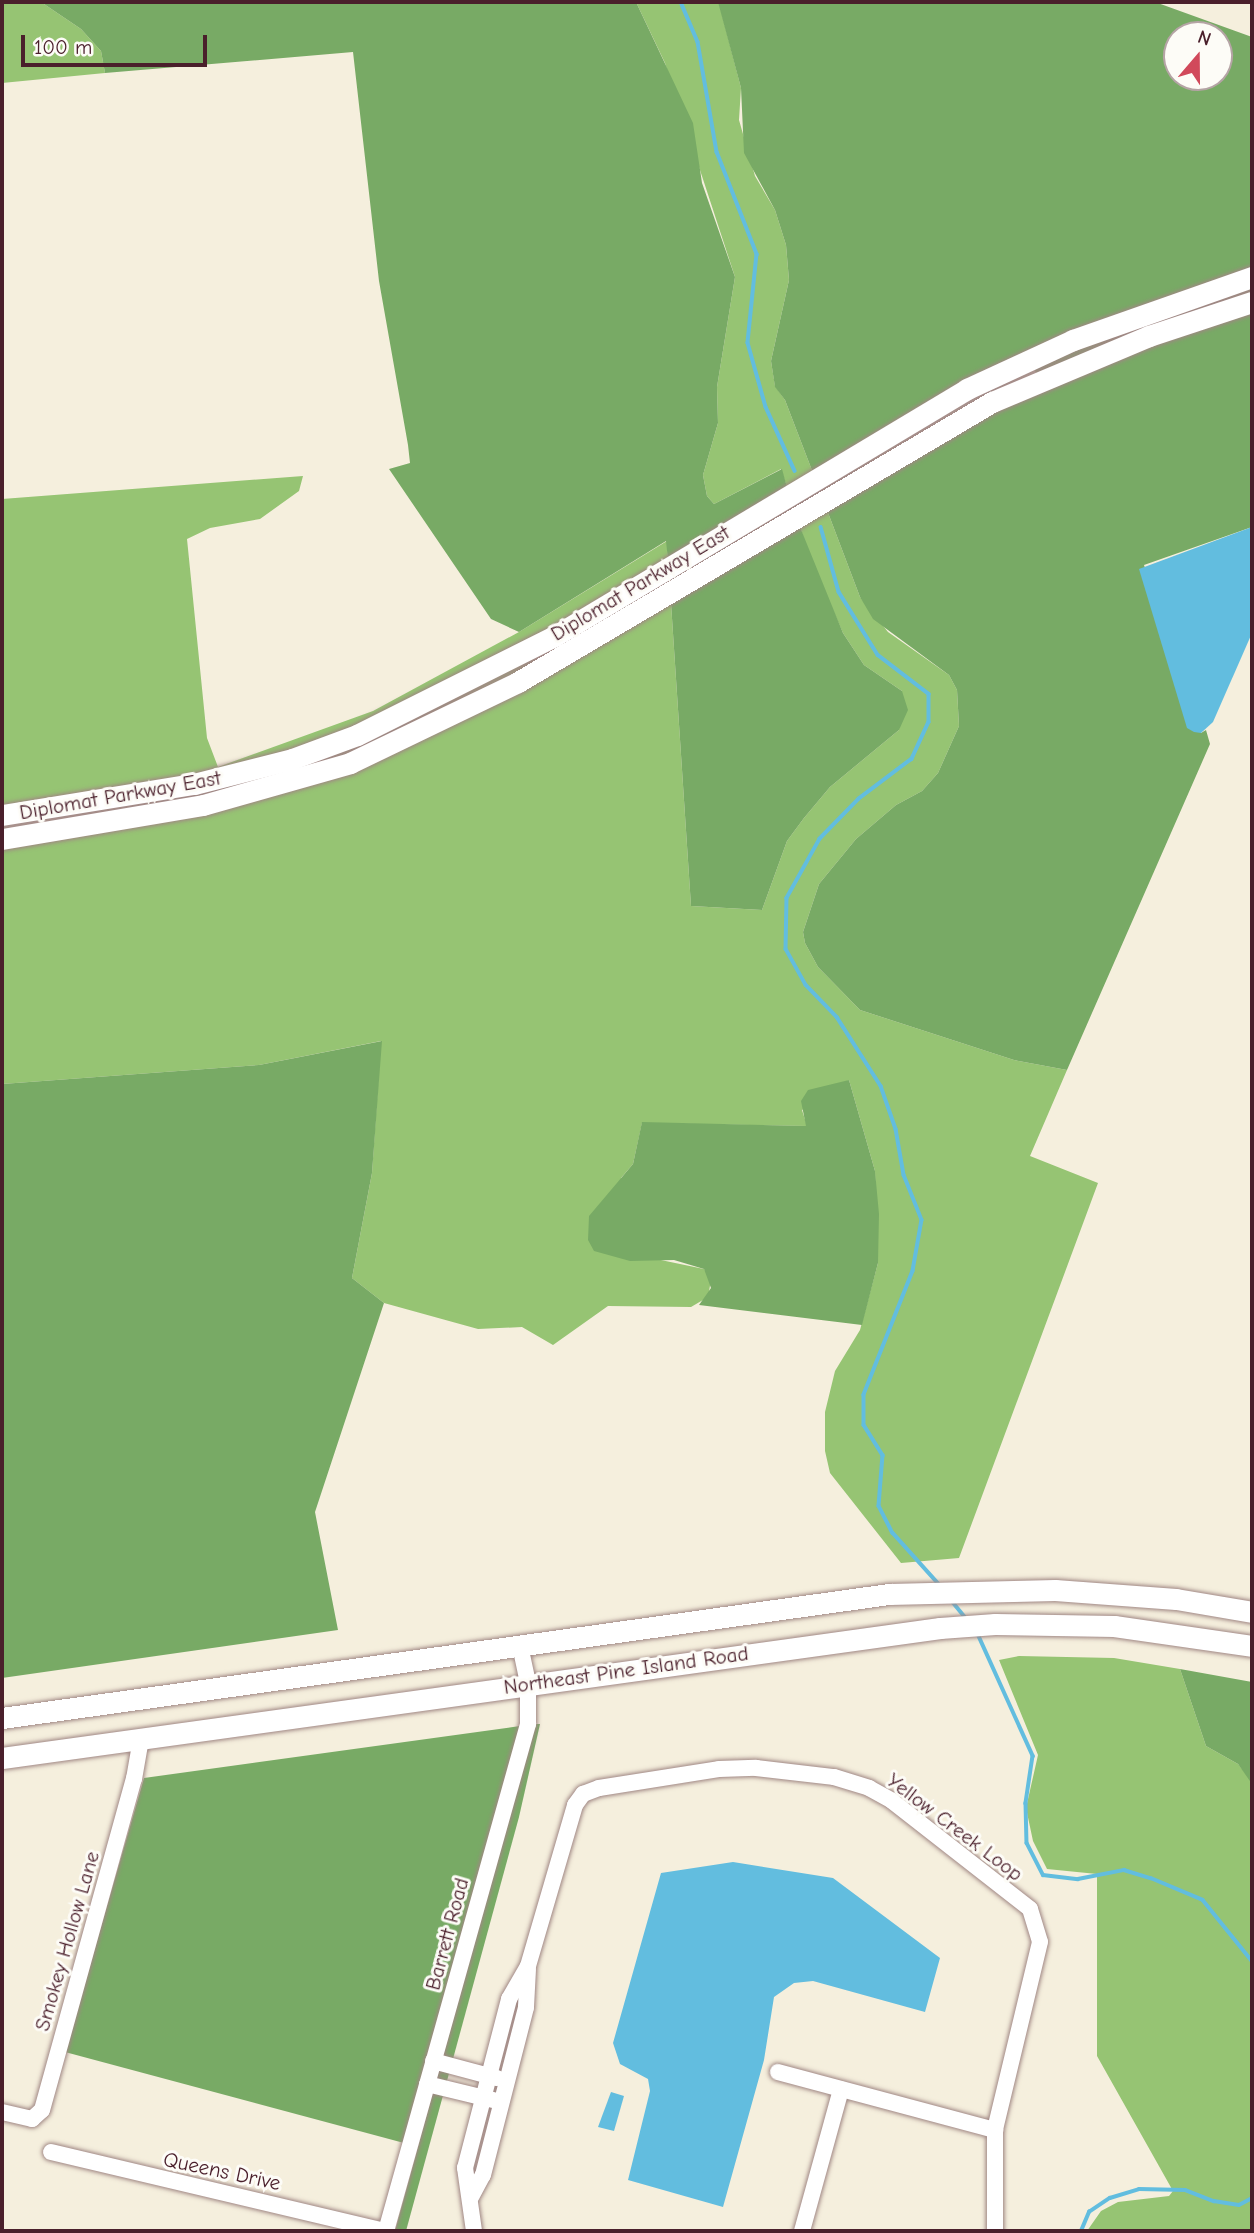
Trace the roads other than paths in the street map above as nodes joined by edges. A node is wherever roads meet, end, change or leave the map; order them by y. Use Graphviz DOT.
graph roads {
  1 [pos="1252,276"];
  2 [pos="1252,302"];
  3 [pos="1023,362"];
  4 [pos="1033,383"];
  5 [pos="542,643"];
  6 [pos="553,662"];
  7 [pos="230,775"];
  8 [pos="234,798"];
  9 [pos="2,815"];
  10 [pos="2,839"];
  11 [pos="1252,1612"];
  12 [pos="520,1646"];
  13 [pos="1252,1646"];
  14 [pos="528,1683"];
  15 [pos="2,1717"];
  16 [pos="141,1739"];
  17 [pos="2,1758"];
  18 [pos="528,1966"];
  19 [pos="504,2021"];
  20 [pos="520,2026"];
  21 [pos="433,2062"];
  22 [pos="778,2072"];
  23 [pos="489,2076"];
  24 [pos="506,2081"];
  25 [pos="427,2084"];
  26 [pos="841,2089"];
  27 [pos="483,2097"];
  28 [pos="500,2101"];
  29 [pos="2,2112"];
  30 [pos="995,2130"];
  31 [pos="469,2151"];
  32 [pos="51,2152"];
  33 [pos="488,2155"];
  34 [pos="470,2199"];
  35 [pos="385,2231"];
  36 [pos="474,2231"];
  37 [pos="802,2231"];
  38 [pos="995,2231"];
  1 -- 3 [label="main road, Diplomat Parkway East"];
  2 -- 4 [label="main road, Diplomat Parkway East"];
  3 -- 4 [label="main road"];
  3 -- 5 [label="main road, Diplomat Parkway East"];
  4 -- 6 [label="main road, Diplomat Parkway East"];
  5 -- 6 [label="main road"];
  5 -- 7 [label="main road, Diplomat Parkway East"];
  6 -- 8 [label="main road, Diplomat Parkway East"];
  7 -- 8 [label="main road"];
  7 -- 9 [label="main road, Diplomat Parkway East"];
  8 -- 10 [label="main road, Diplomat Parkway East"];
  11 -- 12 [label="main road, Northeast Pine Island Road"];
  12 -- 14 [label="street, Barrett Road"];
  12 -- 15 [label="main road, Northeast Pine Island Road"];
  13 -- 14 [label="main road, Northeast Pine Island Road"];
  14 -- 16 [label="main road, Northeast Pine Island Road"];
  14 -- 21 [label="street, Barrett Road"];
  16 -- 17 [label="main road, Northeast Pine Island Road"];
  16 -- 29 [label="street, Smokey Hollow Lane"];
  18 -- 19 [label="street"];
  18 -- 20 [label="street"];
  18 -- 30 [label="street, Yellow Creek Loop"];
  19 -- 20 [label="street"];
  19 -- 23 [label="street"];
  20 -- 24 [label="street"];
  21 -- 23 [label="street"];
  21 -- 25 [label="street, Barrett Road"];
  22 -- 26 [label="street"];
  23 -- 24 [label="street"];
  23 -- 27 [label="street"];
  24 -- 28 [label="street"];
  25 -- 27 [label="street"];
  25 -- 35 [label="street, Barrett Road"];
  26 -- 30 [label="street"];
  26 -- 37 [label="street"];
  27 -- 28 [label="street"];
  27 -- 31 [label="street"];
  28 -- 33 [label="street"];
  30 -- 38 [label="street, Yellow Creek Loop"];
  31 -- 33 [label="street"];
  31 -- 34 [label="street"];
  32 -- 35 [label="street, Queens Drive"];
  33 -- 34 [label="street"];
  34 -- 36 [label="street"];
}
